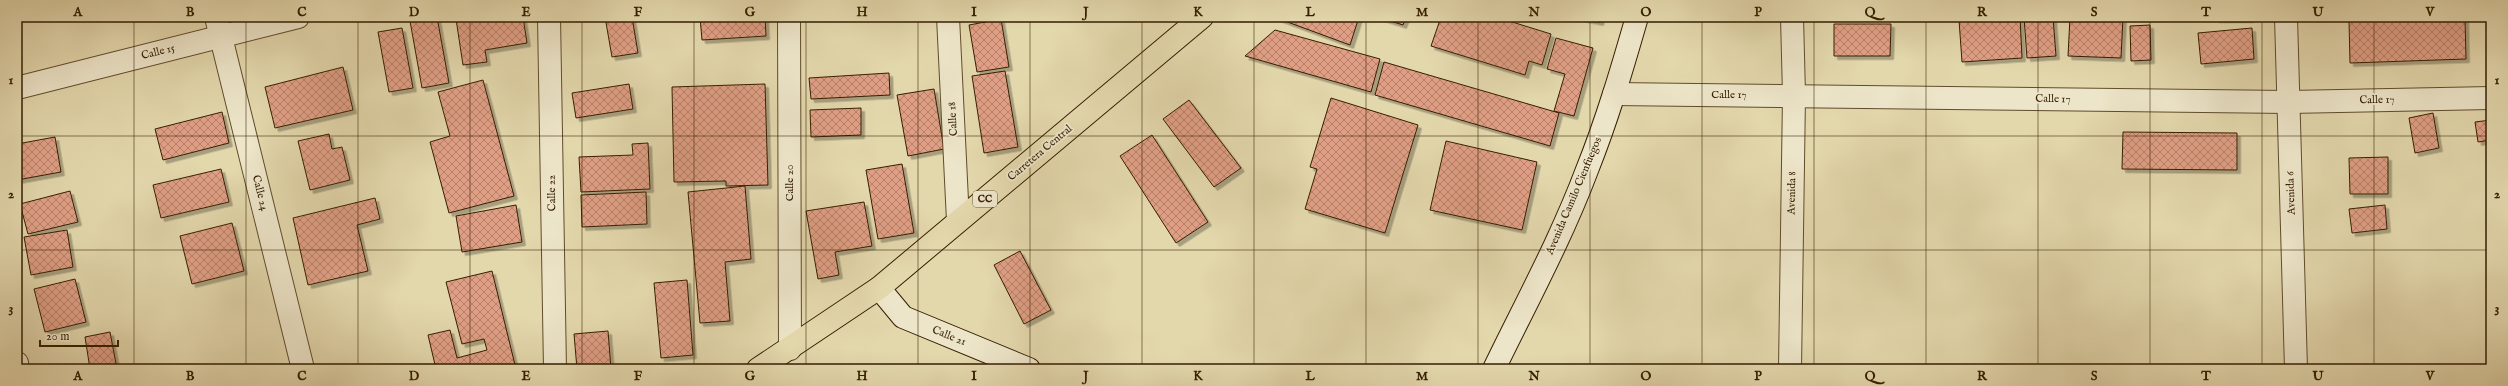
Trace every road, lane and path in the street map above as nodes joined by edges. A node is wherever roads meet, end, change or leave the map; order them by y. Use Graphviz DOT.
graph roads {
  1 [pos="298,17"];
  2 [pos="549,17"];
  3 [pos="789,17"];
  4 [pos="948,17"];
  5 [pos="1202,17"];
  6 [pos="1637,17"];
  7 [pos="1792,17"];
  8 [pos="2286,17"];
  9 [pos="219,26"];
  10 [pos="17,88"];
  11 [pos="1614,94"];
  12 [pos="1794,95"];
  13 [pos="2491,98"];
  14 [pos="2289,102"];
  15 [pos="958,222"];
  16 [pos="878,288"];
  17 [pos="790,349"];
  18 [pos="17,364"];
  19 [pos="18,369"];
  20 [pos="303,369"];
  21 [pos="555,369"];
  22 [pos="758,369"];
  23 [pos="1029,369"];
  24 [pos="1494,369"];
  25 [pos="1790,369"];
  26 [pos="2296,369"];
  1 -- 9 [label="street, Calle 15"];
  2 -- 21 [label="street, Calle 22"];
  3 -- 17 [label="street, Calle 20"];
  4 -- 15 [label="street, Calle 18"];
  5 -- 15 [label="highway, Carretera Central / CC"];
  6 -- 11 [label="street, Avenida Camilo Cienfuegos"];
  7 -- 12 [label="street, Avenida 8"];
  8 -- 14 [label="street, Avenida 6"];
  9 -- 10 [label="street, Calle 15"];
  9 -- 20 [label="street, Calle 24"];
  11 -- 12 [label="street, Calle 17"];
  11 -- 24 [label="street, Avenida Camilo Cienfuegos"];
  12 -- 14 [label="street, Calle 17"];
  12 -- 25 [label="street, Avenida 8"];
  13 -- 14 [label="street, Calle 17"];
  14 -- 26 [label="street, Avenida 6"];
  15 -- 16 [label="highway, Carretera Central / CC"];
  16 -- 17 [label="highway, Carretera Central / CC"];
  16 -- 23 [label="street, Calle 21"];
  17 -- 22 [label="highway, Carretera Central / CC"];
  18 -- 19 [label="street"];
}
